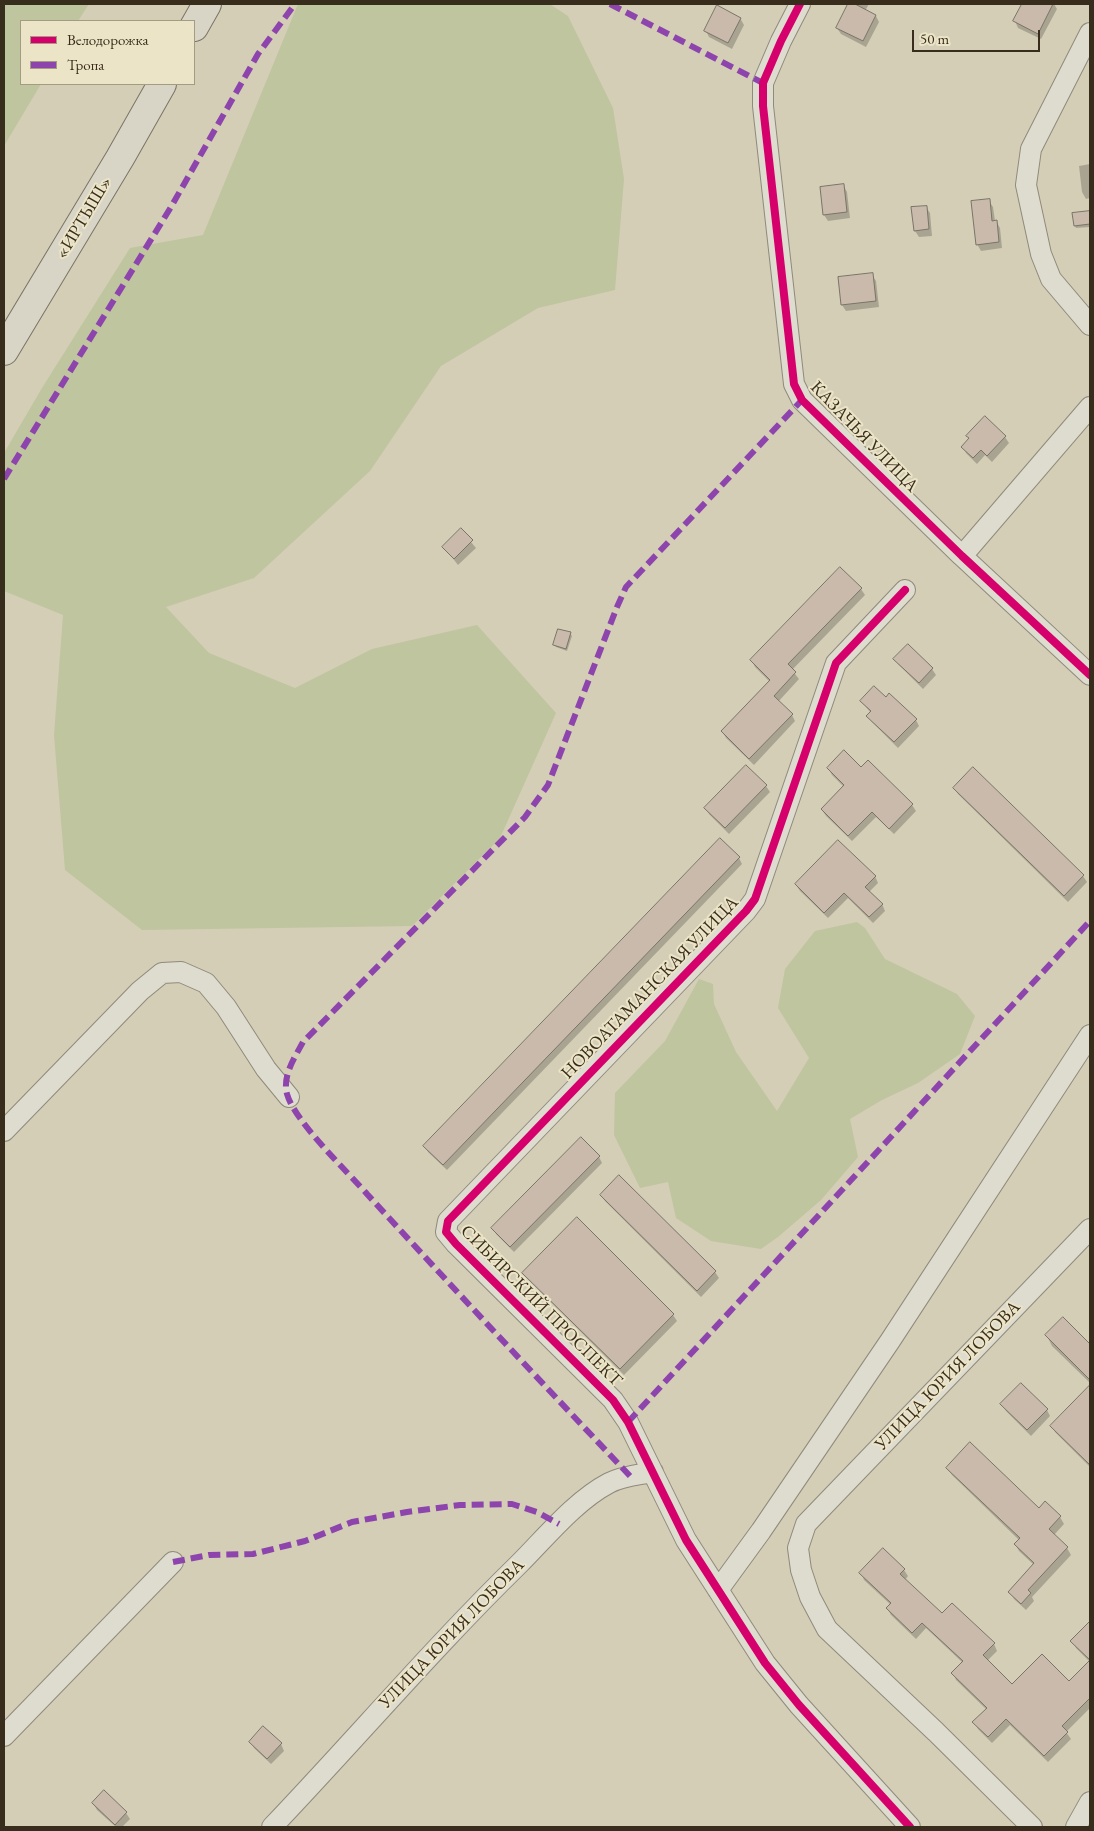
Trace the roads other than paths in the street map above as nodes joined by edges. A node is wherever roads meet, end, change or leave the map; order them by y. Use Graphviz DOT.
graph roads {
  1 [pos="207,4"];
  2 [pos="800,4"];
  3 [pos="195,25"];
  4 [pos="1090,33"];
  5 [pos="161,85"];
  6 [pos="1090,325"];
  7 [pos="4,351"];
  8 [pos="1090,407"];
  9 [pos="962,556"];
  10 [pos="905,590"];
  11 [pos="1090,675"];
  12 [pos="1090,1035"];
  13 [pos="289,1097"];
  14 [pos="4,1131"];
  15 [pos="448,1221"];
  16 [pos="1090,1229"];
  17 [pos="653,1472"];
  18 [pos="173,1562"];
  19 [pos="718,1590"];
  20 [pos="4,1736"];
  21 [pos="1090,1802"];
  22 [pos="272,1827"];
  23 [pos="910,1827"];
  24 [pos="1032,1827"];
  25 [pos="1076,1827"];
  1 -- 3 [label="highway"];
  2 -- 9 [label="street, КАЗАЧЬЯ УЛИЦА"];
  4 -- 6 [label="street"];
  5 -- 7 [label="highway, «ИРТЫШ»"];
  8 -- 9 [label="street"];
  9 -- 11 [label="street, КАЗАЧЬЯ УЛИЦА"];
  10 -- 15 [label="street, НОВОАТАМАНСКАЯ УЛИЦА"];
  12 -- 19 [label="street"];
  13 -- 14 [label="street"];
  15 -- 17 [label="street, СИБИРСКИЙ ПРОСПЕКТ"];
  16 -- 24 [label="street, УЛИЦА ЮРИЯ ЛОБОВА"];
  17 -- 19 [label="street, СИБИРСКИЙ ПРОСПЕКТ"];
  17 -- 22 [label="street, УЛИЦА ЮРИЯ ЛОБОВА"];
  18 -- 20 [label="street"];
  19 -- 23 [label="street, СИБИРСКИЙ ПРОСПЕКТ"];
  21 -- 25 [label="street"];
}
